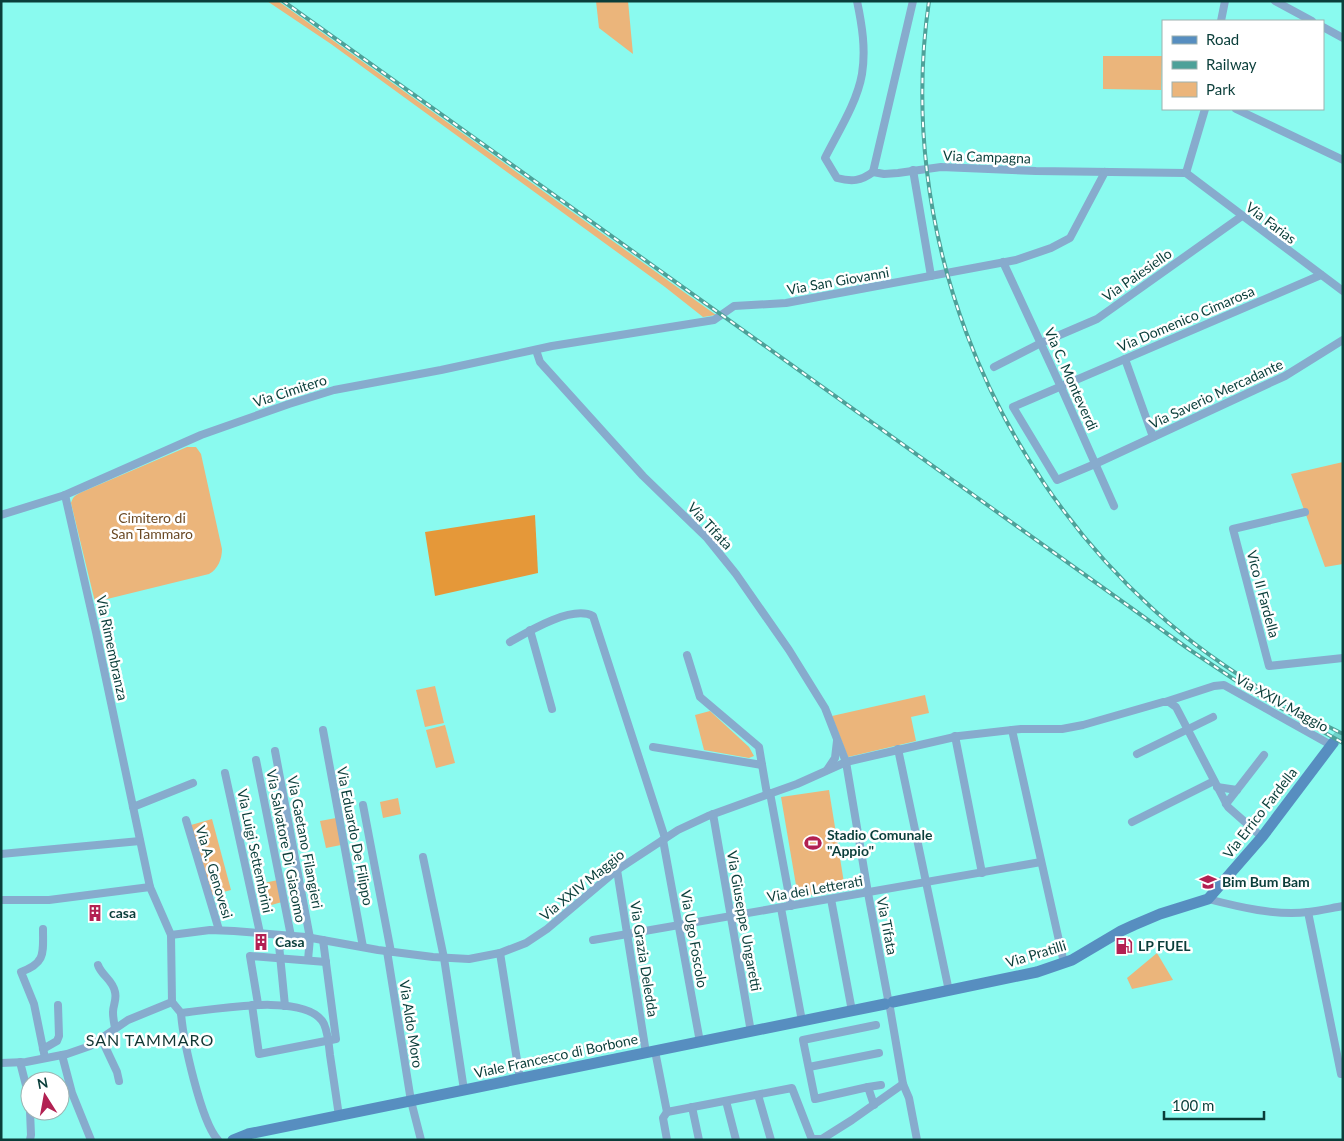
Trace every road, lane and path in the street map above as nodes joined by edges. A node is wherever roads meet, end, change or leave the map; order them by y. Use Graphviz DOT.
graph roads {
  1 [pos="857,1"];
  2 [pos="913,1"];
  3 [pos="1225,1"];
  4 [pos="1274,1"];
  5 [pos="1221,20"];
  6 [pos="1310,20"];
  7 [pos="1324,28"];
  8 [pos="1343,38"];
  9 [pos="1204,110"];
  10 [pos="1238,110"];
  11 [pos="1343,160"];
  12 [pos="913,170"];
  13 [pos="873,172"];
  14 [pos="1105,172"];
  15 [pos="1186,173"];
  16 [pos="1242,216"];
  17 [pos="1003,262"];
  18 [pos="1321,275"];
  19 [pos="931,276"];
  20 [pos="1343,291"];
  21 [pos="1343,340"];
  22 [pos="1041,343"];
  23 [pos="536,350"];
  24 [pos="1125,359"];
  25 [pos="994,367"];
  26 [pos="1061,387"];
  27 [pos="1154,437"];
  28 [pos="1095,464"];
  29 [pos="65,495"];
  30 [pos="1114,506"];
  31 [pos="1305,512"];
  32 [pos="1,515"];
  33 [pos="530,630"];
  34 [pos="510,642"];
  35 [pos="688,655"];
  36 [pos="1343,658"];
  37 [pos="1163,702"];
  38 [pos="552,709"];
  39 [pos="1212,717"];
  40 [pos="1188,728"];
  41 [pos="323,730"];
  42 [pos="1016,730"];
  43 [pos="955,736"];
  44 [pos="837,740"];
  45 [pos="1332,744"];
  46 [pos="653,747"];
  47 [pos="898,749"];
  48 [pos="275,751"];
  49 [pos="1137,754"];
  50 [pos="1264,755"];
  51 [pos="256,760"];
  52 [pos="846,762"];
  53 [pos="762,765"];
  54 [pos="827,771"];
  55 [pos="226,774"];
  56 [pos="193,783"];
  57 [pos="1216,784"];
  58 [pos="1237,790"];
  59 [pos="769,794"];
  60 [pos="1226,804"];
  61 [pos="363,805"];
  62 [pos="133,807"];
  63 [pos="713,814"];
  64 [pos="186,820"];
  65 [pos="1132,822"];
  66 [pos="1262,837"];
  67 [pos="664,839"];
  68 [pos="140,841"];
  69 [pos="1,854"];
  70 [pos="423,857"];
  71 [pos="1041,862"];
  72 [pos="617,870"];
  73 [pos="982,873"];
  74 [pos="927,882"];
  75 [pos="150,887"];
  76 [pos="868,893"];
  77 [pos="831,899"];
  78 [pos="1208,899"];
  79 [pos="1,900"];
  80 [pos="791,906"];
  81 [pos="1343,906"];
  82 [pos="781,908"];
  83 [pos="1308,912"];
  84 [pos="731,917"];
  85 [pos="678,926"];
  86 [pos="43,930"];
  87 [pos="219,930"];
  88 [pos="260,933"];
  89 [pos="628,934"];
  90 [pos="171,935"];
  91 [pos="278,935"];
  92 [pos="291,936"];
  93 [pos="310,938"];
  94 [pos="323,940"];
  95 [pos="593,940"];
  96 [pos="363,947"];
  97 [pos="389,951"];
  98 [pos="500,953"];
  99 [pos="280,958"];
  100 [pos="444,958"];
  101 [pos="308,960"];
  102 [pos="326,962"];
  103 [pos="1064,963"];
  104 [pos="98,965"];
  105 [pos="950,991"];
  106 [pos="172,1002"];
  107 [pos="889,1003"];
  108 [pos="255,1004"];
  109 [pos="58,1005"];
  110 [pos="285,1006"];
  111 [pos="852,1011"];
  112 [pos="181,1013"];
  113 [pos="802,1021"];
  114 [pos="876,1025"];
  115 [pos="116,1028"];
  116 [pos="751,1032"];
  117 [pos="101,1038"];
  118 [pos="328,1040"];
  119 [pos="700,1042"];
  120 [pos="43,1049"];
  121 [pos="650,1052"];
  122 [pos="879,1053"];
  123 [pos="62,1055"];
  124 [pos="45,1058"];
  125 [pos="20,1062"];
  126 [pos="1,1063"];
  127 [pos="809,1067"];
  128 [pos="22,1071"];
  129 [pos="1341,1074"];
  130 [pos="520,1079"];
  131 [pos="119,1081"];
  132 [pos="881,1084"];
  133 [pos="903,1084"];
  134 [pos="868,1087"];
  135 [pos="464,1090"];
  136 [pos="758,1095"];
  137 [pos="410,1101"];
  138 [pos="726,1101"];
  139 [pos="874,1105"];
  140 [pos="692,1107"];
  141 [pos="667,1112"];
  142 [pos="339,1116"];
  143 [pos="30,1121"];
  144 [pos="30,1140"];
  145 [pos="91,1140"];
  146 [pos="218,1140"];
  147 [pos="233,1140"];
  148 [pos="421,1140"];
  149 [pos="667,1140"];
  150 [pos="699,1140"];
  151 [pos="736,1140"];
  152 [pos="771,1140"];
  153 [pos="917,1140"];
  1 -- 13 [label="street"];
  2 -- 13 [label="street"];
  3 -- 5 [label="street"];
  4 -- 6 [label="street"];
  7 -- 8 [label="street"];
  9 -- 15 [label="street"];
  10 -- 11 [label="street"];
  12 -- 13 [label="street, Via Campagna"];
  12 -- 14 [label="street, Via Campagna"];
  12 -- 19 [label="street"];
  14 -- 15 [label="street, Via Campagna"];
  14 -- 17 [label="street, Via San Giovanni"];
  15 -- 16 [label="street, Via Farias"];
  16 -- 18 [label="street, Via Farias"];
  16 -- 22 [label="street, Via Paiesiello"];
  17 -- 19 [label="street, Via San Giovanni"];
  17 -- 22 [label="street, Via C. Monteverdi"];
  18 -- 20 [label="street, Via Farias"];
  18 -- 24 [label="street, Via Domenico Cimarosa"];
  19 -- 23 [label="street, Via San Giovanni"];
  21 -- 27 [label="street, Via Saverio Mercadante"];
  22 -- 25 [label="street, Via Paiesiello"];
  22 -- 26 [label="street, Via C. Monteverdi"];
  23 -- 29 [label="street, Via Cimitero"];
  23 -- 44 [label="street, Via Tifata"];
  24 -- 26 [label="street, Via Domenico Cimarosa"];
  24 -- 27 [label="street"];
  26 -- 28 [label="street, Via C. Monteverdi"];
  26 -- 28 [label="street, Via Domenico Cimarosa"];
  27 -- 28 [label="street, Via Saverio Mercadante"];
  28 -- 30 [label="street, Via C. Monteverdi"];
  29 -- 32 [label="street, Via Cimitero"];
  29 -- 62 [label="street, Via Rimembranza"];
  31 -- 36 [label="street, Vico II Fardella"];
  33 -- 34 [label="street"];
  33 -- 38 [label="street"];
  33 -- 67 [label="street, Via Ugo Foscolo"];
  35 -- 53 [label="street"];
  37 -- 40 [label="street"];
  37 -- 42 [label="street, Via XXIV Maggio"];
  37 -- 45 [label="street, Via XXIV Maggio"];
  39 -- 40 [label="street"];
  40 -- 49 [label="street"];
  40 -- 57 [label="street"];
  41 -- 96 [label="street, Via Eduardo De Filippo"];
  42 -- 43 [label="street, Via XXIV Maggio"];
  42 -- 71 [label="street"];
  43 -- 47 [label="street, Via XXIV Maggio"];
  43 -- 73 [label="street"];
  44 -- 52 [label="street, Via Tifata"];
  44 -- 54 [label="street"];
  45 -- 66 [label="street, Via Errico Fardella"];
  46 -- 53 [label="street"];
  47 -- 52 [label="street, Via XXIV Maggio"];
  47 -- 74 [label="street"];
  48 -- 93 [label="street, Via Gaetano Filangieri"];
  50 -- 58 [label="street"];
  51 -- 92 [label="street, Via Salvatore Di Giacomo"];
  52 -- 54 [label="street, Via XXIV Maggio"];
  52 -- 76 [label="street, Via Tifata"];
  53 -- 59 [label="street"];
  54 -- 59 [label="street, Via XXIV Maggio"];
  55 -- 88 [label="street, Via Luigi Settembrini"];
  56 -- 62 [label="street"];
  57 -- 58 [label="street"];
  57 -- 60 [label="street"];
  57 -- 65 [label="street"];
  58 -- 60 [label="street"];
  59 -- 63 [label="street, Via XXIV Maggio"];
  59 -- 80 [label="street"];
  60 -- 66 [label="street"];
  61 -- 97 [label="street, Via Aldo Moro"];
  62 -- 68 [label="street, Via Rimembranza"];
  63 -- 67 [label="street, Via XXIV Maggio"];
  63 -- 84 [label="street, Via Giuseppe Ungaretti"];
  64 -- 87 [label="street, Via A. Genovesi"];
  66 -- 78 [label="street, Via Errico Fardella"];
  67 -- 72 [label="street, Via XXIV Maggio"];
  67 -- 85 [label="street, Via Ugo Foscolo"];
  68 -- 69 [label="street"];
  68 -- 75 [label="street, Via Rimembranza"];
  70 -- 100 [label="street"];
  71 -- 73 [label="street, Via dei Letterati"];
  71 -- 103 [label="street"];
  72 -- 89 [label="street, Via Grazia Deledda"];
  72 -- 98 [label="street, Via XXIV Maggio"];
  73 -- 74 [label="street, Via dei Letterati"];
  74 -- 76 [label="street, Via dei Letterati"];
  74 -- 105 [label="street"];
  75 -- 79 [label="street"];
  75 -- 90 [label="street, Via Rimembranza"];
  76 -- 77 [label="street, Via dei Letterati"];
  76 -- 107 [label="street, Via Tifata"];
  77 -- 80 [label="street, Via dei Letterati"];
  77 -- 111 [label="street"];
  78 -- 83 [label="street"];
  78 -- 103 [label="street, Via Pratilli"];
  80 -- 82 [label="street, Via dei Letterati"];
  81 -- 83 [label="street"];
  82 -- 84 [label="street, Via dei Letterati"];
  82 -- 113 [label="street"];
  83 -- 129 [label="street"];
  84 -- 85 [label="street, Via dei Letterati"];
  84 -- 116 [label="street, Via Giuseppe Ungaretti"];
  85 -- 89 [label="street, Via dei Letterati"];
  85 -- 119 [label="street, Via Ugo Foscolo"];
  86 -- 120 [label="street"];
  87 -- 88 [label="street, Via XXIV Maggio"];
  87 -- 90 [label="street, Via XXIV Maggio"];
  88 -- 91 [label="street, Via XXIV Maggio"];
  89 -- 95 [label="street, Via dei Letterati"];
  89 -- 121 [label="street, Via Grazia Deledda"];
  90 -- 106 [label="street"];
  91 -- 92 [label="street, Via XXIV Maggio"];
  91 -- 99 [label="street"];
  92 -- 93 [label="street, Via XXIV Maggio"];
  93 -- 94 [label="street, Via XXIV Maggio"];
  93 -- 101 [label="street, Via Gaetano Filangieri"];
  94 -- 96 [label="street, Via XXIV Maggio"];
  94 -- 102 [label="street"];
  96 -- 97 [label="street, Via XXIV Maggio"];
  97 -- 100 [label="street, Via XXIV Maggio"];
  97 -- 137 [label="street, Via Aldo Moro"];
  98 -- 100 [label="street, Via XXIV Maggio"];
  98 -- 130 [label="street"];
  99 -- 101 [label="street"];
  99 -- 108 [label="street"];
  99 -- 110 [label="street"];
  100 -- 135 [label="street"];
  101 -- 102 [label="street"];
  102 -- 118 [label="street"];
  103 -- 105 [label="street, Via Pratilli"];
  104 -- 115 [label="street"];
  105 -- 107 [label="street, Via Pratilli"];
  106 -- 112 [label="street"];
  106 -- 115 [label="street"];
  107 -- 111 [label="street, Viale Francesco di Borbone"];
  107 -- 133 [label="street, Via Tifata"];
  108 -- 110 [label="street"];
  108 -- 112 [label="street"];
  108 -- 118 [label="street"];
  109 -- 120 [label="street"];
  110 -- 118 [label="street"];
  111 -- 113 [label="street, Viale Francesco di Borbone"];
  112 -- 146 [label="street"];
  113 -- 116 [label="street, Viale Francesco di Borbone"];
  114 -- 127 [label="street"];
  115 -- 117 [label="street"];
  116 -- 119 [label="street, Viale Francesco di Borbone"];
  117 -- 123 [label="street"];
  117 -- 131 [label="street"];
  118 -- 142 [label="street"];
  119 -- 121 [label="street, Viale Francesco di Borbone"];
  120 -- 124 [label="street"];
  121 -- 130 [label="street, Viale Francesco di Borbone"];
  121 -- 141 [label="street, Via Grazia Deledda"];
  122 -- 127 [label="street"];
  123 -- 124 [label="street"];
  123 -- 145 [label="street"];
  124 -- 125 [label="street"];
  125 -- 126 [label="street"];
  125 -- 128 [label="street"];
  127 -- 134 [label="street"];
  130 -- 135 [label="street, Viale Francesco di Borbone"];
  132 -- 134 [label="street"];
  133 -- 139 [label="street"];
  133 -- 153 [label="street, Via Tifata"];
  134 -- 139 [label="street"];
  135 -- 137 [label="street, Viale Francesco di Borbone"];
  136 -- 138 [label="street"];
  136 -- 139 [label="street"];
  136 -- 152 [label="street"];
  137 -- 142 [label="street, Viale Francesco di Borbone"];
  137 -- 148 [label="street, Via Aldo Moro"];
  138 -- 140 [label="street"];
  138 -- 151 [label="street"];
  140 -- 141 [label="street"];
  140 -- 150 [label="street"];
  141 -- 149 [label="street, Via Grazia Deledda"];
  142 -- 147 [label="street, Viale Francesco di Borbone"];
  143 -- 144 [label="street"];
}
